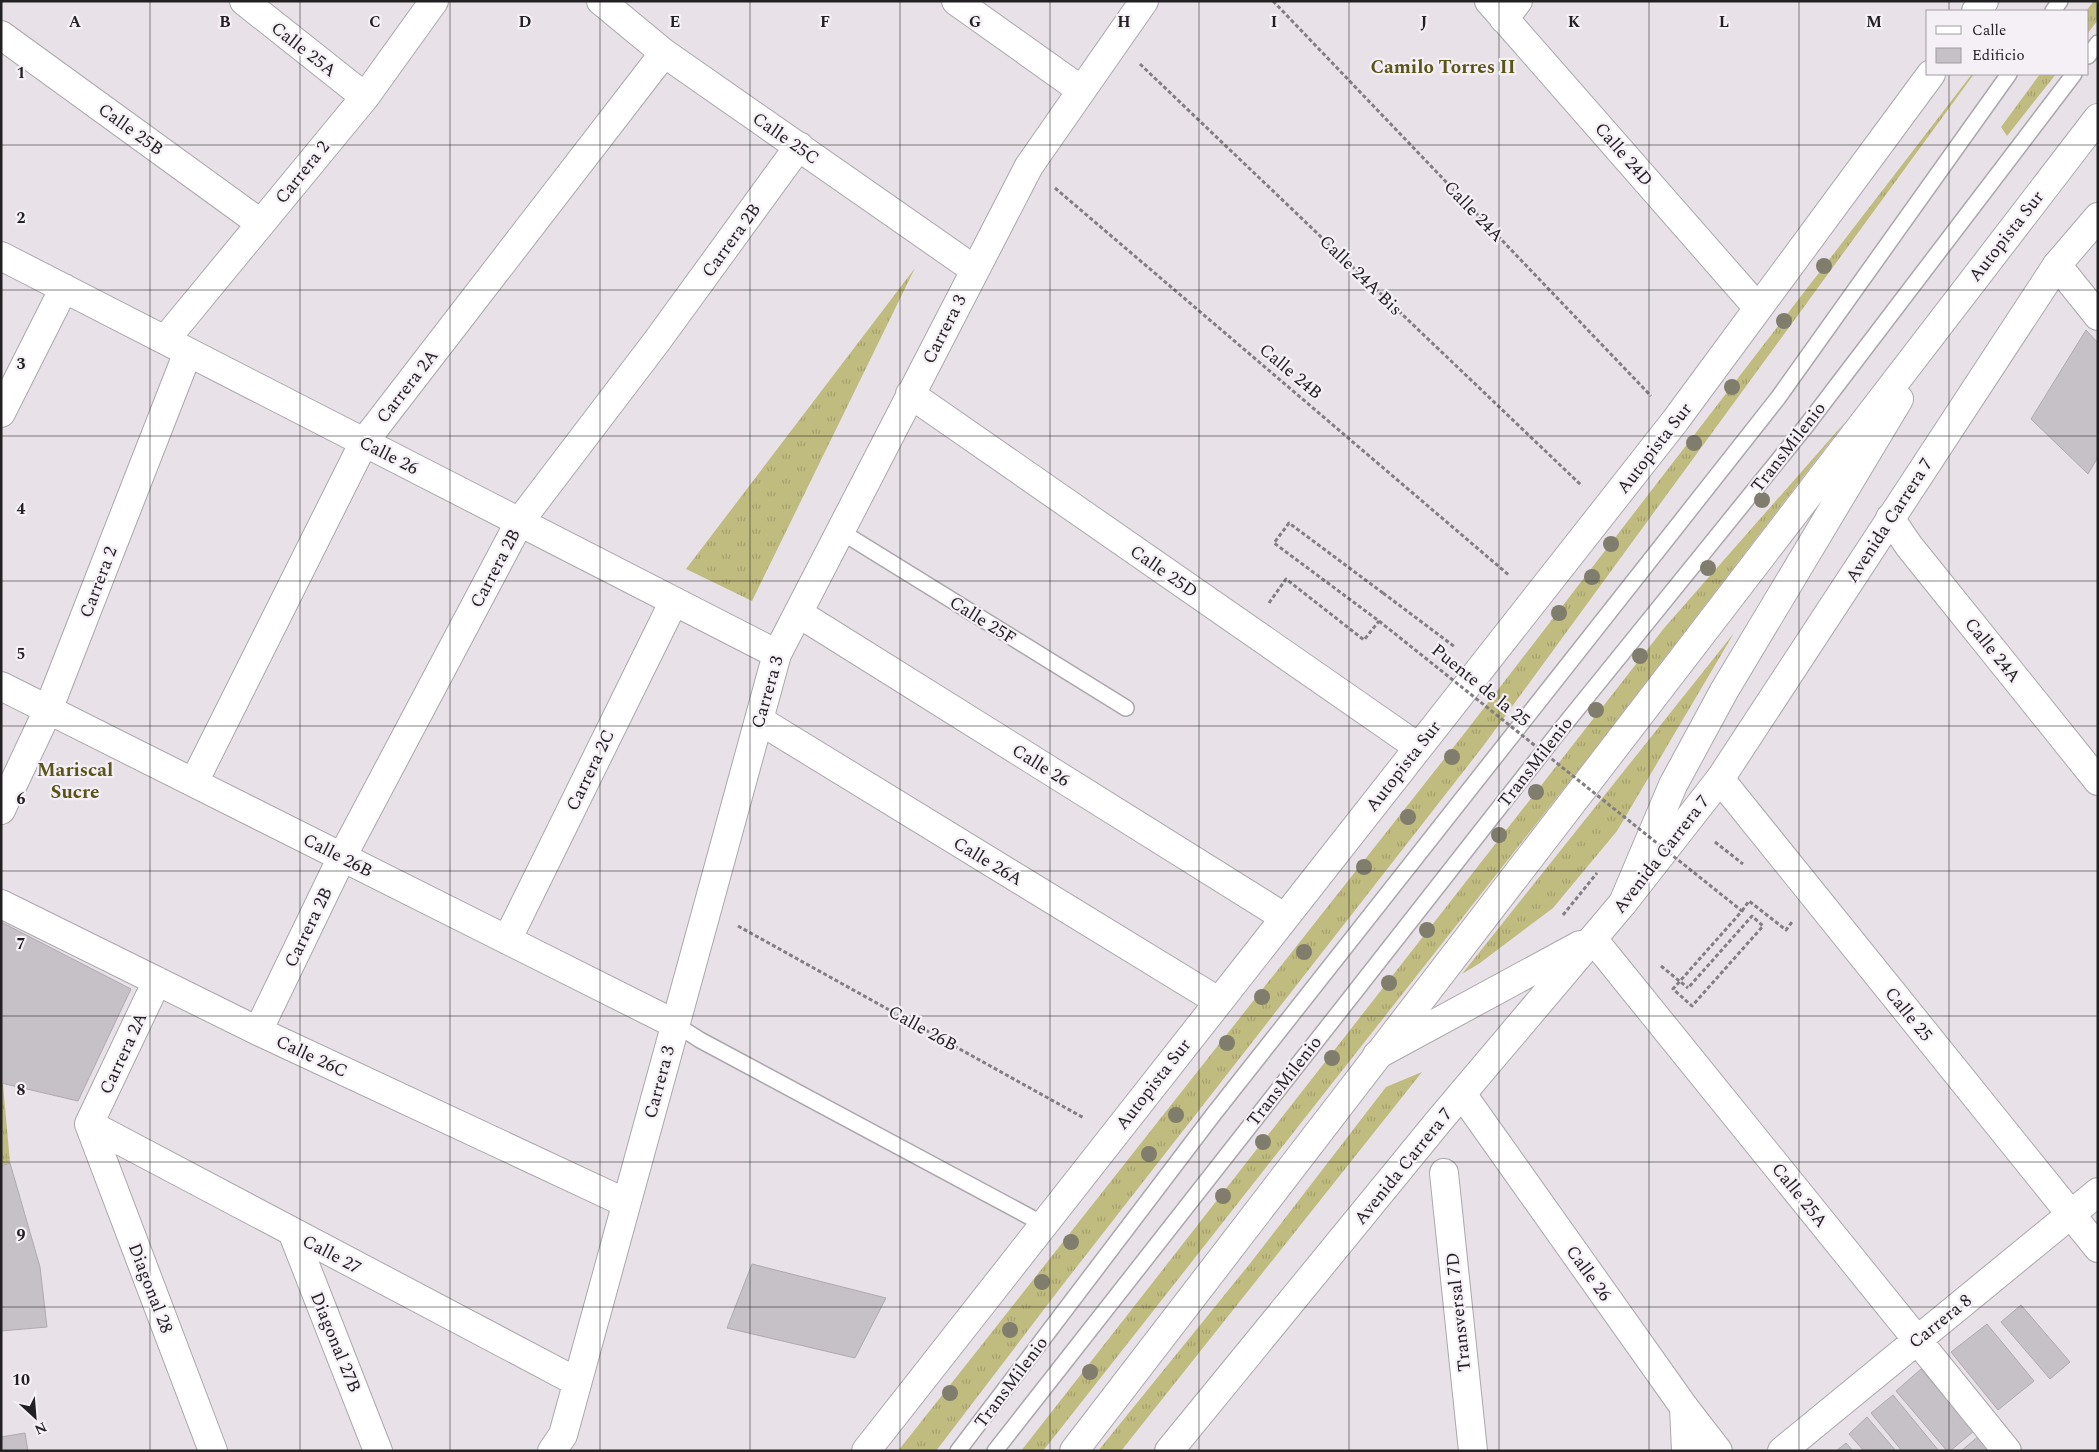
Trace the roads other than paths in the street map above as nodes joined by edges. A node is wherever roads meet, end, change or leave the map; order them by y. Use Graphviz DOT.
graph roads {
  1 [pos="244,1"];
  2 [pos="434,1"];
  3 [pos="601,1"];
  4 [pos="956,1"];
  5 [pos="1144,1"];
  6 [pos="1504,7"];
  7 [pos="1,35"];
  8 [pos="2098,43"];
  9 [pos="664,53"];
  10 [pos="2089,55"];
  11 [pos="1930,75"];
  12 [pos="2008,75"];
  13 [pos="2073,75"];
  14 [pos="1081,90"];
  15 [pos="364,96"];
  16 [pos="2098,118"];
  17 [pos="800,146"];
  18 [pos="2098,217"];
  19 [pos="260,223"];
  20 [pos="1,256"];
  21 [pos="2057,265"];
  22 [pos="975,270"];
  23 [pos="64,288"];
  24 [pos="1963,292"];
  25 [pos="1758,308"];
  26 [pos="2098,316"];
  27 [pos="165,340"];
  28 [pos="188,352"];
  29 [pos="910,394"];
  30 [pos="1,413"];
  31 [pos="364,442"];
  32 [pos="1890,518"];
  33 [pos="520,521"];
  34 [pos="840,531"];
  35 [pos="674,601"];
  36 [pos="798,613"];
  37 [pos="777,654"];
  38 [pos="1,686"];
  39 [pos="1126,708"];
  40 [pos="48,710"];
  41 [pos="759,720"];
  42 [pos="1418,747"];
  43 [pos="1720,779"];
  44 [pos="2098,781"];
  45 [pos="194,782"];
  46 [pos="1,810"];
  47 [pos="342,857"];
  48 [pos="1623,903"];
  49 [pos="1,904"];
  50 [pos="1284,917"];
  51 [pos="1593,939"];
  52 [pos="507,940"];
  53 [pos="157,981"];
  54 [pos="1218,1001"];
  55 [pos="676,1024"];
  56 [pos="258,1031"];
  57 [pos="1377,1055"];
  58 [pos="1462,1094"];
  59 [pos="89,1124"];
  60 [pos="1444,1173"];
  61 [pos="2098,1192"];
  62 [pos="626,1203"];
  63 [pos="2070,1214"];
  64 [pos="1043,1224"];
  65 [pos="293,1234"];
  66 [pos="2098,1248"];
  67 [pos="1917,1340"];
  68 [pos="577,1382"];
  69 [pos="1684,1408"];
  70 [pos="559,1445"];
  71 [pos="213,1451"];
  72 [pos="378,1451"];
  73 [pos="866,1451"];
  74 [pos="958,1451"];
  75 [pos="995,1451"];
  76 [pos="1074,1451"];
  77 [pos="1169,1451"];
  78 [pos="1473,1451"];
  79 [pos="1686,1451"];
  80 [pos="1718,1451"];
  81 [pos="1782,1451"];
  82 [pos="2007,1451"];
  1 -- 15 [label="main road, Calle 25A"];
  2 -- 15 [label="main road, Carrera 2"];
  3 -- 9 [label="main road, Calle 25C"];
  4 -- 14 [label="main road"];
  5 -- 14 [label="main road, Carrera 3"];
  6 -- 25 [label="main road, Calle 24D"];
  7 -- 19 [label="main road, Calle 25B"];
  8 -- 10 [label="lane"];
  9 -- 17 [label="main road, Calle 25C"];
  9 -- 31 [label="main road, Carrera 2A"];
  11 -- 25 [label="main road, Autopista Sur"];
  12 -- 74 [label="lane, TransMilenio"];
  13 -- 75 [label="lane, TransMilenio"];
  14 -- 22 [label="main road, Carrera 3"];
  15 -- 19 [label="main road, Carrera 2"];
  16 -- 24 [label="main road, Autopista Sur"];
  17 -- 22 [label="main road, Calle 25C"];
  17 -- 33 [label="main road, Carrera 2B"];
  18 -- 21 [label="main road, Avenida Carrera 7"];
  19 -- 27 [label="main road, Carrera 2"];
  20 -- 23 [label="main road, Calle 26"];
  21 -- 26 [label="main road"];
  21 -- 32 [label="main road, Avenida Carrera 7"];
  22 -- 29 [label="main road, Carrera 3"];
  23 -- 27 [label="main road, Calle 26"];
  23 -- 30 [label="main road"];
  24 -- 48 [label="main road"];
  24 -- 57 [label="main road, Autopista Sur"];
  25 -- 42 [label="main road, Autopista Sur"];
  27 -- 28 [label="main road, Calle 26"];
  28 -- 31 [label="main road, Calle 26"];
  28 -- 40 [label="main road, Carrera 2"];
  29 -- 34 [label="main road, Carrera 3"];
  29 -- 42 [label="main road, Calle 25D"];
  31 -- 33 [label="main road, Calle 26"];
  31 -- 45 [label="main road, Carrera 2A"];
  32 -- 43 [label="main road, Avenida Carrera 7"];
  32 -- 44 [label="main road, Calle 24A"];
  33 -- 35 [label="main road, Calle 26"];
  33 -- 47 [label="main road, Carrera 2B"];
  34 -- 36 [label="main road, Carrera 3"];
  34 -- 39 [label="lane, Calle 25F"];
  35 -- 37 [label="main road, Calle 26"];
  35 -- 52 [label="main road, Carrera 2C"];
  36 -- 37 [label="main road, Carrera 3"];
  36 -- 50 [label="main road, Calle 26"];
  37 -- 41 [label="main road, Carrera 3"];
  38 -- 40 [label="main road, Calle 26B"];
  40 -- 45 [label="main road, Calle 26B"];
  40 -- 46 [label="main road, Carrera 2"];
  41 -- 54 [label="main road, Calle 26A"];
  41 -- 55 [label="main road, Carrera 3"];
  42 -- 50 [label="main road, Autopista Sur"];
  43 -- 48 [label="main road, Avenida Carrera 7"];
  43 -- 63 [label="main road, Calle 25"];
  45 -- 47 [label="main road, Calle 26B"];
  47 -- 52 [label="main road, Calle 26B"];
  47 -- 56 [label="main road, Carrera 2B"];
  48 -- 51 [label="main road, Avenida Carrera 7"];
  49 -- 53 [label="main road, Calle 26C"];
  50 -- 54 [label="main road, Autopista Sur"];
  51 -- 57 [label="main road"];
  51 -- 58 [label="main road, Avenida Carrera 7"];
  51 -- 67 [label="main road, Calle 25A"];
  52 -- 55 [label="main road, Calle 26B"];
  53 -- 56 [label="main road, Calle 26C"];
  53 -- 59 [label="main road, Carrera 2A"];
  54 -- 64 [label="main road, Autopista Sur"];
  55 -- 62 [label="main road, Carrera 3"];
  55 -- 64 [label="lane"];
  56 -- 62 [label="main road, Calle 26C"];
  57 -- 76 [label="main road, Autopista Sur"];
  58 -- 69 [label="main road, Calle 26"];
  58 -- 77 [label="main road, Avenida Carrera 7"];
  59 -- 65 [label="main road, Calle 27"];
  59 -- 71 [label="main road, Diagonal 28"];
  60 -- 78 [label="main road, Transversal 7D"];
  61 -- 63 [label="main road, Carrera 8"];
  62 -- 68 [label="main road, Carrera 3"];
  63 -- 66 [label="main road, Calle 25"];
  63 -- 67 [label="main road, Carrera 8"];
  64 -- 73 [label="main road, Autopista Sur"];
  65 -- 68 [label="main road, Calle 27"];
  65 -- 72 [label="main road, Diagonal 27B"];
  67 -- 81 [label="main road, Carrera 8"];
  67 -- 82 [label="main road, Calle 25A"];
  68 -- 70 [label="main road, Carrera 3"];
  69 -- 79 [label="main road"];
  69 -- 80 [label="main road, Calle 26"];
}
